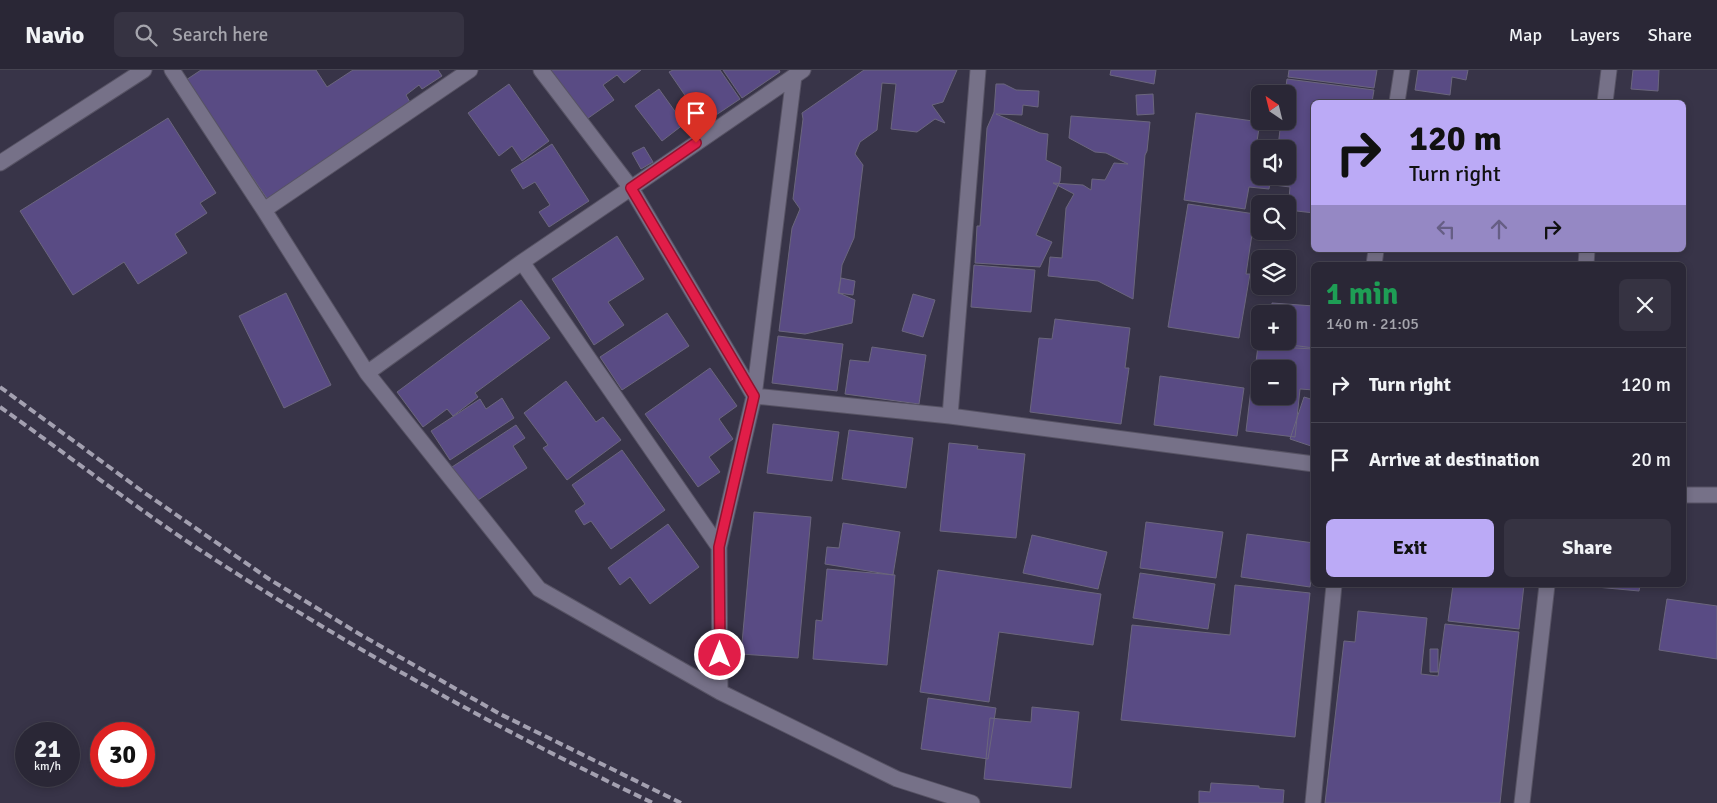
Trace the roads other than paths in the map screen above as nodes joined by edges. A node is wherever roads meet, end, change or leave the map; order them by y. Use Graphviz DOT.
graph roads {
  1 [pos="144,70"];
  2 [pos="172,70"];
  3 [pos="470,70"];
  4 [pos="541,70"];
  5 [pos="978,70"];
  6 [pos="1402,70"];
  7 [pos="1609,70"];
  8 [pos="799,73"];
  9 [pos="1397,100"];
  10 [pos="1605,100"];
  11 [pos="0,164"];
  12 [pos="631,188"];
  13 [pos="264,210"];
  14 [pos="522,262"];
  15 [pos="367,373"];
  16 [pos="754,396"];
  17 [pos="950,416"];
  18 [pos="1311,464"];
  19 [pos="1686,495"];
  20 [pos="1717,495"];
  21 [pos="719,547"];
  22 [pos="1334,587"];
  23 [pos="1548,587"];
  24 [pos="720,692"];
  25 [pos="972,803"];
  26 [pos="1312,803"];
  27 [pos="1522,803"];
  1 -- 11 [label="street"];
  2 -- 13 [label="street"];
  3 -- 13 [label="street"];
  4 -- 12 [label="street"];
  5 -- 17 [label="street"];
  6 -- 9 [label="street"];
  7 -- 10 [label="street"];
  8 -- 12 [label="street"];
  8 -- 16 [label="street"];
  12 -- 14 [label="street"];
  12 -- 16 [label="street"];
  13 -- 15 [label="street"];
  14 -- 15 [label="street"];
  14 -- 21 [label="street"];
  15 -- 24 [label="street"];
  16 -- 17 [label="street"];
  16 -- 21 [label="street"];
  17 -- 18 [label="street"];
  19 -- 20 [label="street"];
  21 -- 24 [label="street"];
  22 -- 26 [label="street"];
  23 -- 27 [label="street"];
  24 -- 25 [label="street"];
}
